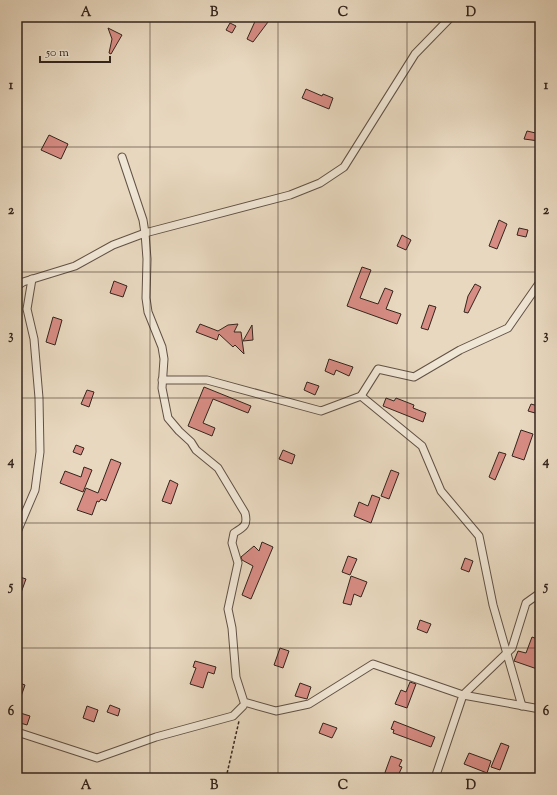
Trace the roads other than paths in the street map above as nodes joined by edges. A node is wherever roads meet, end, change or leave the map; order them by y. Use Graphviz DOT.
graph roads {
  1 [pos="451,17"];
  2 [pos="122,157"];
  3 [pos="145,233"];
  4 [pos="32,279"];
  5 [pos="540,282"];
  6 [pos="17,286"];
  7 [pos="162,380"];
  8 [pos="361,396"];
  9 [pos="17,532"];
  10 [pos="540,593"];
  11 [pos="506,654"];
  12 [pos="463,695"];
  13 [pos="243,706"];
  14 [pos="522,706"];
  15 [pos="540,709"];
  16 [pos="17,732"];
  17 [pos="435,778"];
  1 -- 3 [label="street"];
  2 -- 3 [label="street"];
  3 -- 4 [label="street"];
  3 -- 7 [label="street"];
  4 -- 6 [label="street"];
  4 -- 9 [label="street"];
  5 -- 8 [label="street"];
  7 -- 8 [label="street"];
  7 -- 12 [label="street"];
  8 -- 11 [label="street"];
  10 -- 11 [label="street"];
  11 -- 12 [label="street"];
  11 -- 14 [label="street"];
  12 -- 14 [label="street"];
  12 -- 17 [label="street"];
  13 -- 16 [label="street"];
  14 -- 15 [label="street"];
}
